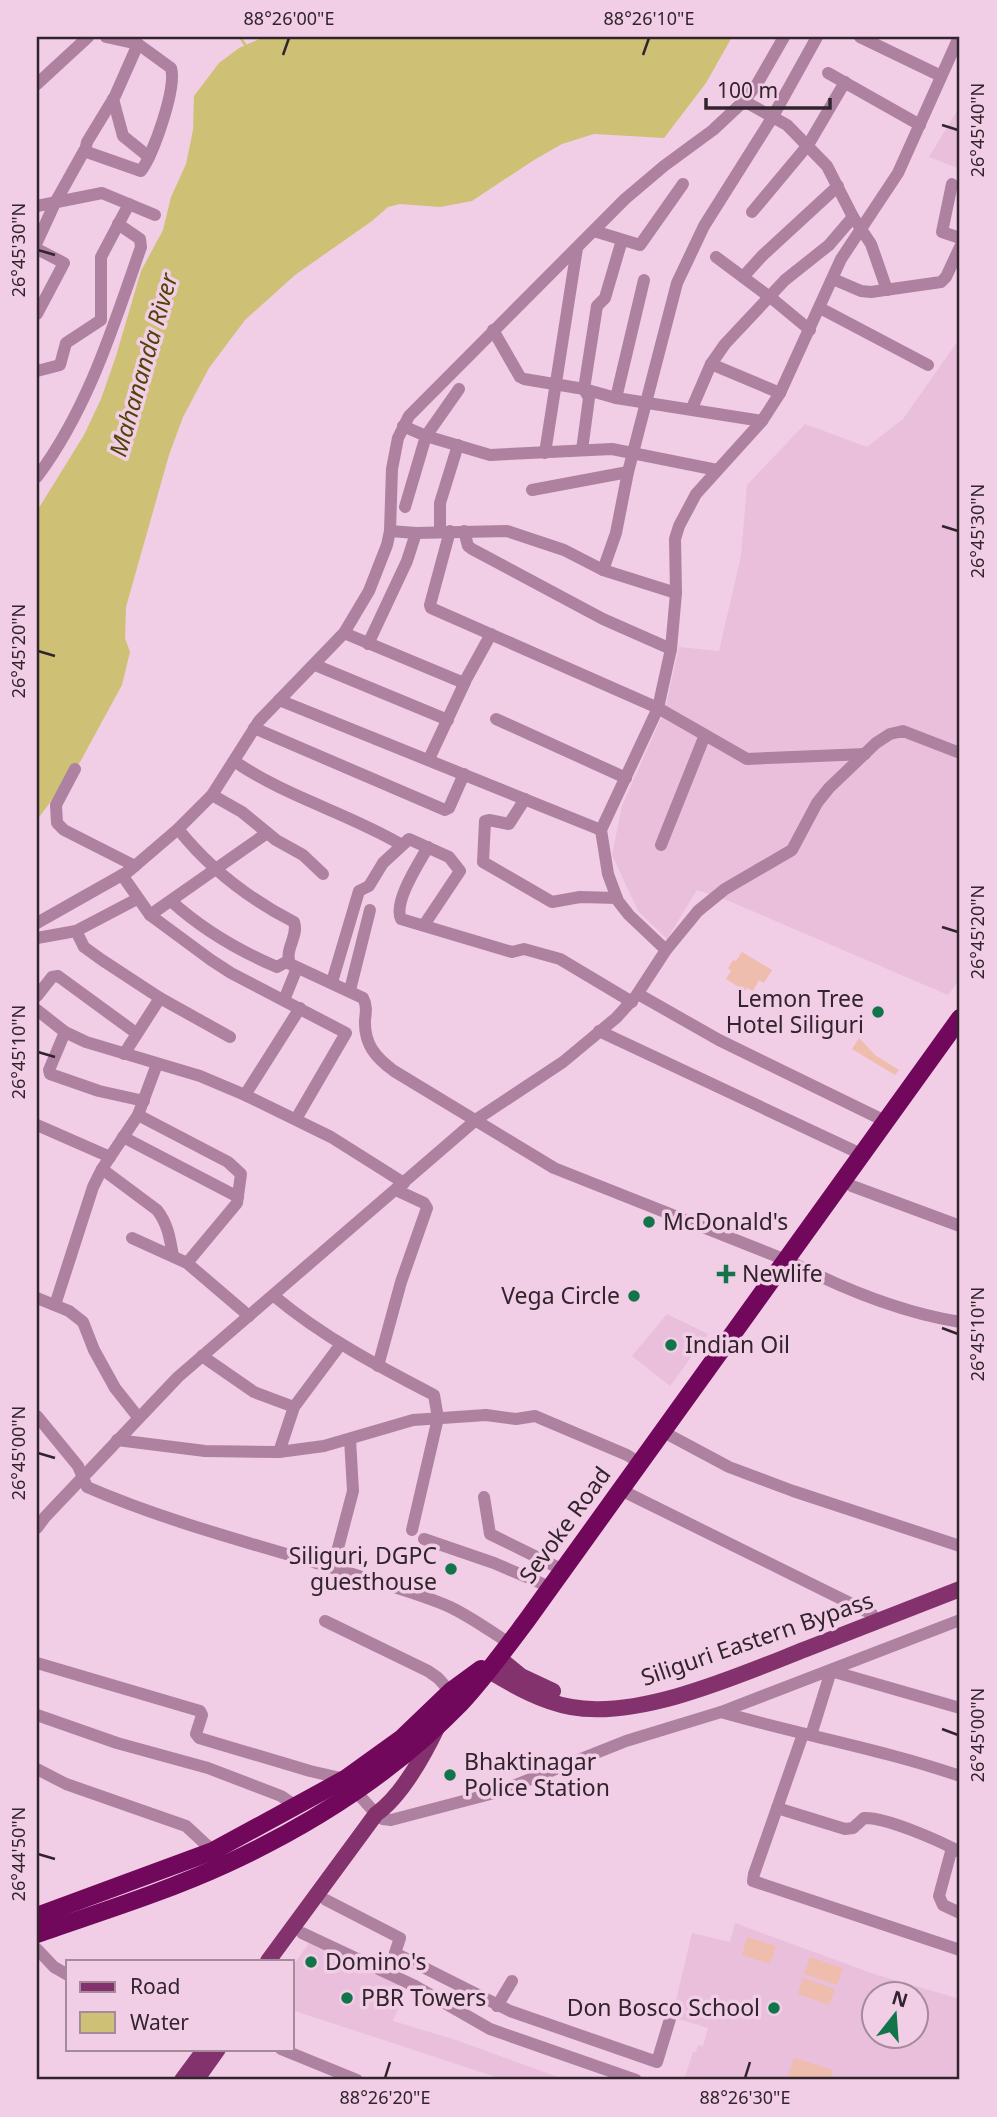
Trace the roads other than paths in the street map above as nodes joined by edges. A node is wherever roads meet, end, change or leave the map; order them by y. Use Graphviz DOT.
graph roads {
  1 [pos="88,37"];
  2 [pos="106,37"];
  3 [pos="784,37"];
  4 [pos="816,37"];
  5 [pos="860,37"];
  6 [pos="960,37"];
  7 [pos="138,44"];
  8 [pos="828,73"];
  9 [pos="942,76"];
  10 [pos="845,82"];
  11 [pos="37,84"];
  12 [pos="113,99"];
  13 [pos="744,101"];
  14 [pos="772,118"];
  15 [pos="920,125"];
  16 [pos="808,145"];
  17 [pos="85,151"];
  18 [pos="149,157"];
  19 [pos="683,184"];
  20 [pos="952,184"];
  21 [pos="838,186"];
  22 [pos="55,203"];
  23 [pos="130,204"];
  24 [pos="37,206"];
  25 [pos="752,212"];
  26 [pos="155,215"];
  27 [pos="853,217"];
  28 [pos="118,224"];
  29 [pos="861,228"];
  30 [pos="594,231"];
  31 [pos="960,238"];
  32 [pos="622,240"];
  33 [pos="37,243"];
  34 [pos="960,247"];
  35 [pos="577,248"];
  36 [pos="37,249"];
  37 [pos="716,257"];
  38 [pos="743,277"];
  39 [pos="833,279"];
  40 [pos="644,280"];
  41 [pos="887,290"];
  42 [pos="769,296"];
  43 [pos="820,308"];
  44 [pos="37,312"];
  45 [pos="494,330"];
  46 [pos="810,330"];
  47 [pos="711,364"];
  48 [pos="928,365"];
  49 [pos="37,371"];
  50 [pos="556,384"];
  51 [pos="459,389"];
  52 [pos="584,389"];
  53 [pos="780,393"];
  54 [pos="616,398"];
  55 [pos="647,401"];
  56 [pos="692,408"];
  57 [pos="762,421"];
  58 [pos="403,426"];
  59 [pos="426,436"];
  60 [pos="457,445"];
  61 [pos="582,450"];
  62 [pos="545,453"];
  63 [pos="634,454"];
  64 [pos="717,470"];
  65 [pos="628,472"];
  66 [pos="37,477"];
  67 [pos="532,490"];
  68 [pos="405,507"];
  69 [pos="390,531"];
  70 [pos="445,531"];
  71 [pos="464,531"];
  72 [pos="416,533"];
  73 [pos="603,570"];
  74 [pos="676,593"];
  75 [pos="344,634"];
  76 [pos="491,634"];
  77 [pos="368,644"];
  78 [pos="671,649"];
  79 [pos="315,665"];
  80 [pos="465,682"];
  81 [pos="279,700"];
  82 [pos="658,708"];
  83 [pos="496,719"];
  84 [pos="448,720"];
  85 [pos="254,728"];
  86 [pos="705,735"];
  87 [pos="960,753"];
  88 [pos="865,754"];
  89 [pos="429,760"];
  90 [pos="234,761"];
  91 [pos="75,769"];
  92 [pos="464,774"];
  93 [pos="626,778"];
  94 [pos="212,795"];
  95 [pos="524,799"];
  96 [pos="178,829"];
  97 [pos="601,830"];
  98 [pos="267,833"];
  99 [pos="402,845"];
  100 [pos="661,845"];
  101 [pos="428,847"];
  102 [pos="135,866"];
  103 [pos="216,869"];
  104 [pos="323,874"];
  105 [pos="122,875"];
  106 [pos="617,898"];
  107 [pos="137,899"];
  108 [pos="171,901"];
  109 [pos="370,910"];
  110 [pos="150,915"];
  111 [pos="37,922"];
  112 [pos="424,925"];
  113 [pos="76,931"];
  114 [pos="37,938"];
  115 [pos="666,950"];
  116 [pos="293,964"];
  117 [pos="332,982"];
  118 [pos="350,990"];
  119 [pos="37,996"];
  120 [pos="160,998"];
  121 [pos="635,998"];
  122 [pos="284,1000"];
  123 [pos="300,1008"];
  124 [pos="37,1010"];
  125 [pos="960,1018"];
  126 [pos="599,1031"];
  127 [pos="65,1032"];
  128 [pos="136,1033"];
  129 [pos="346,1033"];
  130 [pos="230,1037"];
  131 [pos="366,1037"];
  132 [pos="960,1038"];
  133 [pos="124,1054"];
  134 [pos="157,1064"];
  135 [pos="245,1095"];
  136 [pos="144,1101"];
  137 [pos="138,1115"];
  138 [pos="296,1119"];
  139 [pos="477,1119"];
  140 [pos="886,1121"];
  141 [pos="37,1125"];
  142 [pos="124,1136"];
  143 [pos="861,1154"];
  144 [pos="110,1157"];
  145 [pos="102,1169"];
  146 [pos="400,1186"];
  147 [pos="852,1186"];
  148 [pos="238,1197"];
  149 [pos="960,1226"];
  150 [pos="132,1238"];
  151 [pos="173,1256"];
  152 [pos="790,1262"];
  153 [pos="187,1263"];
  154 [pos="274,1296"];
  155 [pos="37,1298"];
  156 [pos="55,1305"];
  157 [pos="249,1316"];
  158 [pos="960,1322"];
  159 [pos="341,1344"];
  160 [pos="202,1356"];
  161 [pos="378,1366"];
  162 [pos="294,1408"];
  163 [pos="37,1416"];
  164 [pos="138,1418"];
  165 [pos="438,1418"];
  166 [pos="671,1436"];
  167 [pos="350,1439"];
  168 [pos="117,1440"];
  169 [pos="279,1452"];
  170 [pos="640,1463"];
  171 [pos="83,1476"];
  172 [pos="629,1494"];
  173 [pos="484,1497"];
  174 [pos="39,1519"];
  175 [pos="412,1530"];
  176 [pos="424,1539"];
  177 [pos="960,1546"];
  178 [pos="333,1567"];
  179 [pos="563,1570"];
  180 [pos="960,1580"];
  181 [pos="550,1587"];
  182 [pos="960,1589"];
  183 [pos="532,1613"];
  184 [pos="872,1614"];
  185 [pos="960,1620"];
  186 [pos="325,1621"];
  187 [pos="509,1643"];
  188 [pos="37,1663"];
  189 [pos="494,1665"];
  190 [pos="831,1671"];
  191 [pos="455,1697"];
  192 [pos="960,1708"];
  193 [pos="721,1712"];
  194 [pos="37,1715"];
  195 [pos="441,1721"];
  196 [pos="808,1733"];
  197 [pos="37,1769"];
  198 [pos="960,1776"];
  199 [pos="351,1785"];
  200 [pos="296,1806"];
  201 [pos="777,1808"];
  202 [pos="382,1813"];
  203 [pos="956,1850"];
  204 [pos="213,1851"];
  205 [pos="326,1900"];
  206 [pos="39,1912"];
  207 [pos="960,1913"];
  208 [pos="302,1933"];
  209 [pos="37,1934"];
  210 [pos="37,1949"];
  211 [pos="960,1950"];
  212 [pos="269,1960"];
  213 [pos="282,1960"];
  214 [pos="66,1974"];
  215 [pos="512,1980"];
  216 [pos="497,2006"];
  217 [pos="670,2019"];
  218 [pos="205,2050"];
  219 [pos="283,2050"];
  220 [pos="182,2080"];
  221 [pos="196,2080"];
  222 [pos="357,2080"];
  223 [pos="636,2080"];
  1 -- 11 [label="street"];
  2 -- 7 [label="street"];
  3 -- 13 [label="street"];
  4 -- 14 [label="street"];
  5 -- 9 [label="street"];
  6 -- 9 [label="street"];
  7 -- 12 [label="street"];
  7 -- 18 [label="street"];
  8 -- 10 [label="street"];
  9 -- 15 [label="street"];
  10 -- 15 [label="street"];
  10 -- 16 [label="street"];
  12 -- 17 [label="street"];
  12 -- 18 [label="street"];
  13 -- 14 [label="street"];
  13 -- 30 [label="street"];
  14 -- 16 [label="street"];
  14 -- 55 [label="street"];
  15 -- 29 [label="street"];
  16 -- 21 [label="street"];
  16 -- 25 [label="street"];
  17 -- 18 [label="street"];
  17 -- 22 [label="street"];
  19 -- 32 [label="street"];
  20 -- 31 [label="street"];
  21 -- 27 [label="street"];
  21 -- 38 [label="street"];
  22 -- 23 [label="street"];
  22 -- 24 [label="street"];
  22 -- 33 [label="street"];
  23 -- 26 [label="street"];
  23 -- 28 [label="street"];
  27 -- 29 [label="street"];
  27 -- 42 [label="street"];
  28 -- 49 [label="street"];
  28 -- 66 [label="street"];
  29 -- 39 [label="street"];
  29 -- 41 [label="street"];
  30 -- 32 [label="street"];
  30 -- 35 [label="street"];
  32 -- 52 [label="street"];
  34 -- 41 [label="street"];
  35 -- 45 [label="street"];
  35 -- 50 [label="street"];
  36 -- 44 [label="street"];
  37 -- 38 [label="street"];
  38 -- 42 [label="street"];
  39 -- 41 [label="street"];
  39 -- 43 [label="street"];
  40 -- 54 [label="street"];
  42 -- 46 [label="street"];
  42 -- 47 [label="street"];
  43 -- 46 [label="street"];
  43 -- 48 [label="street"];
  45 -- 50 [label="street"];
  45 -- 58 [label="street"];
  46 -- 53 [label="street"];
  47 -- 53 [label="street"];
  47 -- 56 [label="street"];
  50 -- 52 [label="street"];
  50 -- 62 [label="street"];
  51 -- 59 [label="street"];
  52 -- 54 [label="street"];
  52 -- 61 [label="street"];
  53 -- 57 [label="street"];
  54 -- 55 [label="street"];
  55 -- 56 [label="street"];
  55 -- 63 [label="street"];
  56 -- 57 [label="street"];
  57 -- 64 [label="street"];
  58 -- 59 [label="street"];
  58 -- 69 [label="street"];
  59 -- 60 [label="street"];
  59 -- 68 [label="street"];
  60 -- 62 [label="street"];
  60 -- 70 [label="street"];
  61 -- 62 [label="street"];
  61 -- 63 [label="street"];
  63 -- 64 [label="street"];
  63 -- 65 [label="street"];
  64 -- 74 [label="street"];
  65 -- 67 [label="street"];
  65 -- 73 [label="street"];
  69 -- 72 [label="street"];
  69 -- 75 [label="street"];
  70 -- 71 [label="street"];
  70 -- 72 [label="street"];
  70 -- 76 [label="street"];
  71 -- 73 [label="street"];
  71 -- 78 [label="street"];
  72 -- 77 [label="street"];
  73 -- 74 [label="street"];
  74 -- 78 [label="street"];
  75 -- 77 [label="street"];
  75 -- 79 [label="street"];
  76 -- 80 [label="street"];
  76 -- 82 [label="street"];
  77 -- 80 [label="street"];
  78 -- 82 [label="street"];
  79 -- 81 [label="street"];
  79 -- 84 [label="street"];
  80 -- 84 [label="street"];
  81 -- 85 [label="street"];
  81 -- 89 [label="street"];
  82 -- 86 [label="street"];
  82 -- 93 [label="street"];
  83 -- 93 [label="street"];
  84 -- 89 [label="street"];
  85 -- 90 [label="street"];
  85 -- 92 [label="street"];
  86 -- 88 [label="street"];
  86 -- 100 [label="street"];
  87 -- 88 [label="street"];
  88 -- 115 [label="street"];
  89 -- 92 [label="street"];
  90 -- 94 [label="street"];
  90 -- 99 [label="street"];
  91 -- 102 [label="street"];
  92 -- 95 [label="street"];
  93 -- 97 [label="street"];
  94 -- 96 [label="street"];
  94 -- 98 [label="street"];
  95 -- 97 [label="street"];
  95 -- 106 [label="street"];
  96 -- 102 [label="street"];
  96 -- 103 [label="street"];
  97 -- 106 [label="street"];
  98 -- 103 [label="street"];
  98 -- 104 [label="street"];
  99 -- 101 [label="street"];
  99 -- 117 [label="street"];
  101 -- 112 [label="street"];
  101 -- 112 [label="street"];
  102 -- 105 [label="street"];
  103 -- 108 [label="street"];
  103 -- 116 [label="street"];
  105 -- 107 [label="street"];
  105 -- 111 [label="street"];
  106 -- 115 [label="street"];
  107 -- 110 [label="street"];
  107 -- 113 [label="street"];
  108 -- 110 [label="street"];
  108 -- 116 [label="street"];
  109 -- 118 [label="street"];
  110 -- 122 [label="street"];
  112 -- 121 [label="street"];
  113 -- 114 [label="street"];
  113 -- 120 [label="street"];
  115 -- 121 [label="street"];
  116 -- 117 [label="street"];
  116 -- 122 [label="street"];
  117 -- 118 [label="street"];
  118 -- 131 [label="street"];
  119 -- 128 [label="street"];
  120 -- 128 [label="street"];
  120 -- 130 [label="street"];
  121 -- 126 [label="street"];
  121 -- 140 [label="street"];
  122 -- 123 [label="street"];
  123 -- 129 [label="street"];
  123 -- 135 [label="street"];
  124 -- 127 [label="street"];
  125 -- 140 [label="highway, Sevoke Road"];
  126 -- 139 [label="street"];
  126 -- 143 [label="street"];
  127 -- 133 [label="street"];
  127 -- 136 [label="street"];
  128 -- 133 [label="street"];
  129 -- 131 [label="street"];
  129 -- 138 [label="street"];
  131 -- 139 [label="street"];
  132 -- 147 [label="highway, Sevoke Road"];
  133 -- 134 [label="street"];
  134 -- 135 [label="street"];
  134 -- 136 [label="street"];
  135 -- 138 [label="street"];
  136 -- 137 [label="street"];
  137 -- 142 [label="street"];
  137 -- 148 [label="street"];
  138 -- 146 [label="street"];
  139 -- 146 [label="street"];
  139 -- 152 [label="street"];
  140 -- 143 [label="highway, Sevoke Road"];
  141 -- 144 [label="street"];
  142 -- 144 [label="street"];
  142 -- 148 [label="street"];
  143 -- 152 [label="highway, Sevoke Road"];
  144 -- 145 [label="street"];
  145 -- 151 [label="street"];
  145 -- 156 [label="street"];
  146 -- 154 [label="street"];
  146 -- 161 [label="street"];
  147 -- 149 [label="street"];
  147 -- 152 [label="highway, Sevoke Road"];
  148 -- 153 [label="street"];
  150 -- 151 [label="street"];
  151 -- 153 [label="street"];
  152 -- 158 [label="street"];
  152 -- 166 [label="highway, Sevoke Road"];
  152 -- 170 [label="highway, Sevoke Road"];
  153 -- 157 [label="street"];
  154 -- 157 [label="street"];
  154 -- 159 [label="street"];
  155 -- 156 [label="street"];
  156 -- 164 [label="street"];
  157 -- 160 [label="street"];
  159 -- 161 [label="street"];
  159 -- 162 [label="street"];
  160 -- 162 [label="street"];
  160 -- 164 [label="street"];
  161 -- 165 [label="street"];
  162 -- 169 [label="street"];
  163 -- 171 [label="street"];
  164 -- 168 [label="street"];
  165 -- 167 [label="street"];
  165 -- 170 [label="street"];
  165 -- 175 [label="street"];
  166 -- 172 [label="highway, Sevoke Road"];
  166 -- 177 [label="street"];
  167 -- 169 [label="street"];
  167 -- 178 [label="street"];
  168 -- 169 [label="street"];
  168 -- 171 [label="street"];
  170 -- 179 [label="highway, Sevoke Road"];
  171 -- 174 [label="street"];
  171 -- 178 [label="street"];
  172 -- 183 [label="highway, Sevoke Road"];
  172 -- 184 [label="street"];
  173 -- 179 [label="street"];
  176 -- 181 [label="street"];
  178 -- 187 [label="street"];
  179 -- 181 [label="highway, Sevoke Road"];
  180 -- 184 [label="main road, Siliguri Eastern Bypass"];
  181 -- 183 [label="highway, Sevoke Road"];
  182 -- 189 [label="main road, Siliguri Eastern Bypass"];
  183 -- 187 [label="highway"];
  184 -- 189 [label="main road, Siliguri Eastern Bypass"];
  185 -- 190 [label="street"];
  186 -- 191 [label="street"];
  187 -- 189 [label="highway"];
  188 -- 199 [label="street"];
  189 -- 191 [label="highway"];
  190 -- 192 [label="street"];
  190 -- 193 [label="street"];
  190 -- 196 [label="street"];
  191 -- 195 [label="highway"];
  191 -- 199 [label="highway"];
  193 -- 196 [label="street"];
  193 -- 202 [label="street"];
  194 -- 200 [label="street"];
  195 -- 199 [label="highway"];
  195 -- 202 [label="main road"];
  196 -- 198 [label="street"];
  196 -- 201 [label="street"];
  197 -- 204 [label="street"];
  199 -- 200 [label="highway"];
  199 -- 202 [label="street"];
  199 -- 209 [label="highway"];
  200 -- 204 [label="highway"];
  201 -- 203 [label="street"];
  201 -- 211 [label="street"];
  202 -- 205 [label="main road"];
  202 -- 212 [label="main road"];
  203 -- 207 [label="street"];
  204 -- 206 [label="highway"];
  205 -- 208 [label="main road"];
  205 -- 216 [label="street"];
  208 -- 213 [label="main road"];
  208 -- 223 [label="street"];
  210 -- 214 [label="street"];
  215 -- 216 [label="street"];
  216 -- 217 [label="street"];
  218 -- 220 [label="main road"];
  218 -- 221 [label="main road"];
  219 -- 222 [label="street"];
}
